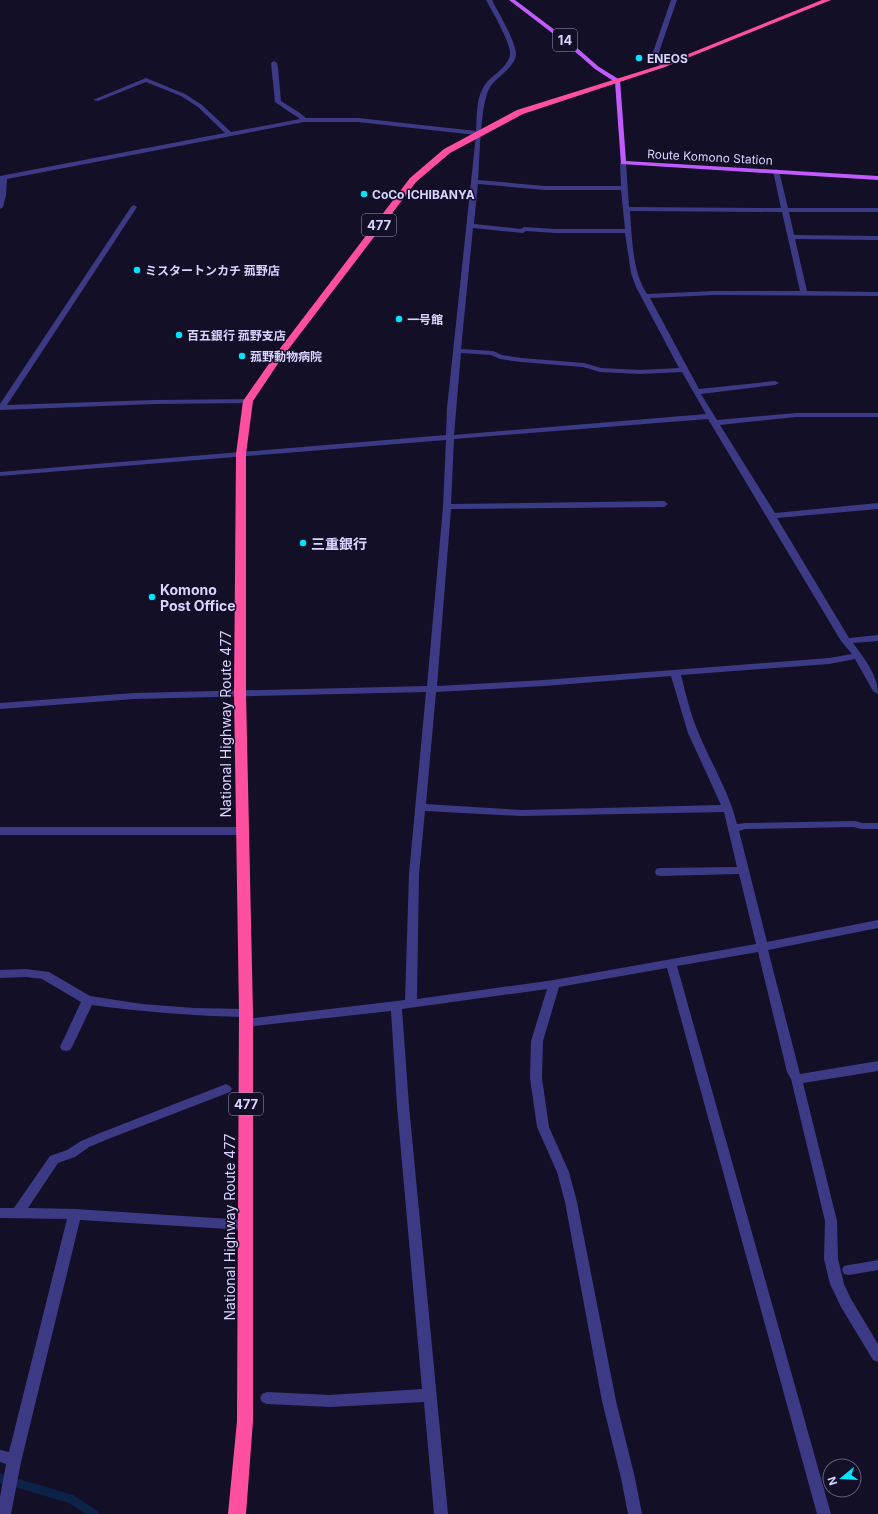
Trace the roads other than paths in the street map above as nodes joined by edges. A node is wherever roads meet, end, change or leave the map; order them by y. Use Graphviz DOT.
graph roads {
  1 [pos="489,0"];
  2 [pos="512,0"];
  3 [pos="674,0"];
  4 [pos="828,0"];
  5 [pos="274,64"];
  6 [pos="663,66"];
  7 [pos="618,81"];
  8 [pos="96,100"];
  9 [pos="304,120"];
  10 [pos="479,133"];
  11 [pos="229,134"];
  12 [pos="623,163"];
  13 [pos="776,172"];
  14 [pos="2,178"];
  15 [pos="878,178"];
  16 [pos="475,182"];
  17 [pos="625,188"];
  18 [pos="134,206"];
  19 [pos="0,207"];
  20 [pos="627,209"];
  21 [pos="784,209"];
  22 [pos="878,210"];
  23 [pos="470,226"];
  24 [pos="629,231"];
  25 [pos="791,237"];
  26 [pos="878,238"];
  27 [pos="804,293"];
  28 [pos="878,294"];
  29 [pos="645,296"];
  30 [pos="457,351"];
  31 [pos="684,370"];
  32 [pos="775,383"];
  33 [pos="696,392"];
  34 [pos="248,401"];
  35 [pos="0,408"];
  36 [pos="878,415"];
  37 [pos="713,420"];
  38 [pos="451,437"];
  39 [pos="241,454"];
  40 [pos="0,474"];
  41 [pos="664,504"];
  42 [pos="878,506"];
  43 [pos="447,507"];
  44 [pos="772,516"];
  45 [pos="878,638"];
  46 [pos="846,641"];
  47 [pos="858,656"];
  48 [pos="675,672"];
  49 [pos="431,689"];
  50 [pos="878,691"];
  51 [pos="240,693"];
  52 [pos="0,706"];
  53 [pos="420,807"];
  54 [pos="728,808"];
  55 [pos="878,826"];
  56 [pos="733,829"];
  57 [pos="0,831"];
  58 [pos="242,831"];
  59 [pos="742,871"];
  60 [pos="660,872"];
  61 [pos="878,924"];
  62 [pos="762,947"];
  63 [pos="671,963"];
  64 [pos="0,974"];
  65 [pos="554,984"];
  66 [pos="88,1000"];
  67 [pos="411,1004"];
  68 [pos="396,1006"];
  69 [pos="246,1018"];
  70 [pos="66,1047"];
  71 [pos="878,1066"];
  72 [pos="798,1079"];
  73 [pos="226,1090"];
  74 [pos="0,1213"];
  75 [pos="18,1213"];
  76 [pos="75,1214"];
  77 [pos="245,1225"];
  78 [pos="878,1265"];
  79 [pos="850,1270"];
  80 [pos="878,1356"];
  81 [pos="430,1395"];
  82 [pos="267,1398"];
  83 [pos="0,1456"];
  84 [pos="14,1461"];
  85 [pos="5,1508"];
  86 [pos="237,1514"];
  87 [pos="441,1514"];
  88 [pos="635,1514"];
  89 [pos="824,1514"];
  1 -- 10 [label="street"];
  2 -- 7 [label="main road, 14"];
  3 -- 6 [label="street"];
  4 -- 6 [label="highway, National Highway Route 477 / 477"];
  5 -- 9 [label="street"];
  6 -- 7 [label="highway, National Highway Route 477 / 477"];
  7 -- 10 [label="highway, National Highway Route 477 / 477"];
  7 -- 12 [label="main road"];
  8 -- 11 [label="street"];
  9 -- 10 [label="street"];
  9 -- 11 [label="street"];
  10 -- 16 [label="street"];
  10 -- 34 [label="highway, National Highway Route 477 / 477"];
  11 -- 14 [label="street"];
  12 -- 13 [label="main road, Route Komono Station"];
  12 -- 17 [label="street"];
  13 -- 15 [label="main road, Route Komono Station"];
  13 -- 21 [label="street"];
  14 -- 19 [label="street"];
  16 -- 17 [label="street"];
  16 -- 23 [label="street"];
  17 -- 20 [label="street"];
  18 -- 35 [label="street"];
  20 -- 21 [label="street"];
  20 -- 24 [label="street"];
  21 -- 22 [label="street"];
  21 -- 25 [label="street"];
  23 -- 24 [label="street"];
  23 -- 30 [label="street"];
  24 -- 29 [label="street"];
  25 -- 26 [label="street"];
  25 -- 27 [label="street"];
  27 -- 28 [label="street"];
  27 -- 29 [label="street"];
  29 -- 31 [label="street"];
  30 -- 31 [label="street"];
  30 -- 38 [label="street"];
  31 -- 33 [label="street"];
  32 -- 33 [label="street"];
  33 -- 37 [label="street"];
  34 -- 35 [label="street"];
  34 -- 39 [label="highway, National Highway Route 477 / 477"];
  36 -- 37 [label="street"];
  37 -- 38 [label="street"];
  37 -- 44 [label="street"];
  38 -- 39 [label="street"];
  38 -- 43 [label="street"];
  39 -- 40 [label="street"];
  39 -- 51 [label="highway, National Highway Route 477 / 477"];
  41 -- 43 [label="street"];
  42 -- 44 [label="street"];
  43 -- 49 [label="street"];
  44 -- 46 [label="street"];
  45 -- 46 [label="street"];
  46 -- 47 [label="street"];
  47 -- 48 [label="street"];
  47 -- 50 [label="street"];
  48 -- 49 [label="street"];
  48 -- 54 [label="street"];
  49 -- 51 [label="street"];
  49 -- 53 [label="street"];
  51 -- 52 [label="street"];
  51 -- 58 [label="highway, National Highway Route 477 / 477"];
  53 -- 54 [label="street"];
  53 -- 67 [label="street"];
  54 -- 56 [label="street"];
  55 -- 56 [label="street"];
  56 -- 59 [label="street"];
  57 -- 58 [label="street"];
  58 -- 69 [label="highway, National Highway Route 477 / 477"];
  59 -- 60 [label="street"];
  59 -- 62 [label="street"];
  61 -- 62 [label="street"];
  62 -- 63 [label="street"];
  62 -- 72 [label="street"];
  63 -- 65 [label="street"];
  63 -- 89 [label="street"];
  64 -- 66 [label="street"];
  65 -- 67 [label="street"];
  65 -- 88 [label="street"];
  66 -- 69 [label="street"];
  66 -- 70 [label="street"];
  67 -- 68 [label="street"];
  68 -- 69 [label="street"];
  68 -- 81 [label="street"];
  69 -- 77 [label="highway, National Highway Route 477 / 477"];
  71 -- 72 [label="street"];
  72 -- 80 [label="street"];
  73 -- 75 [label="street"];
  74 -- 75 [label="street"];
  75 -- 76 [label="street"];
  76 -- 77 [label="street"];
  76 -- 84 [label="street"];
  77 -- 86 [label="highway, National Highway Route 477 / 477"];
  78 -- 79 [label="street"];
  81 -- 82 [label="street"];
  81 -- 87 [label="street"];
  83 -- 84 [label="street"];
  84 -- 85 [label="street"];
}
